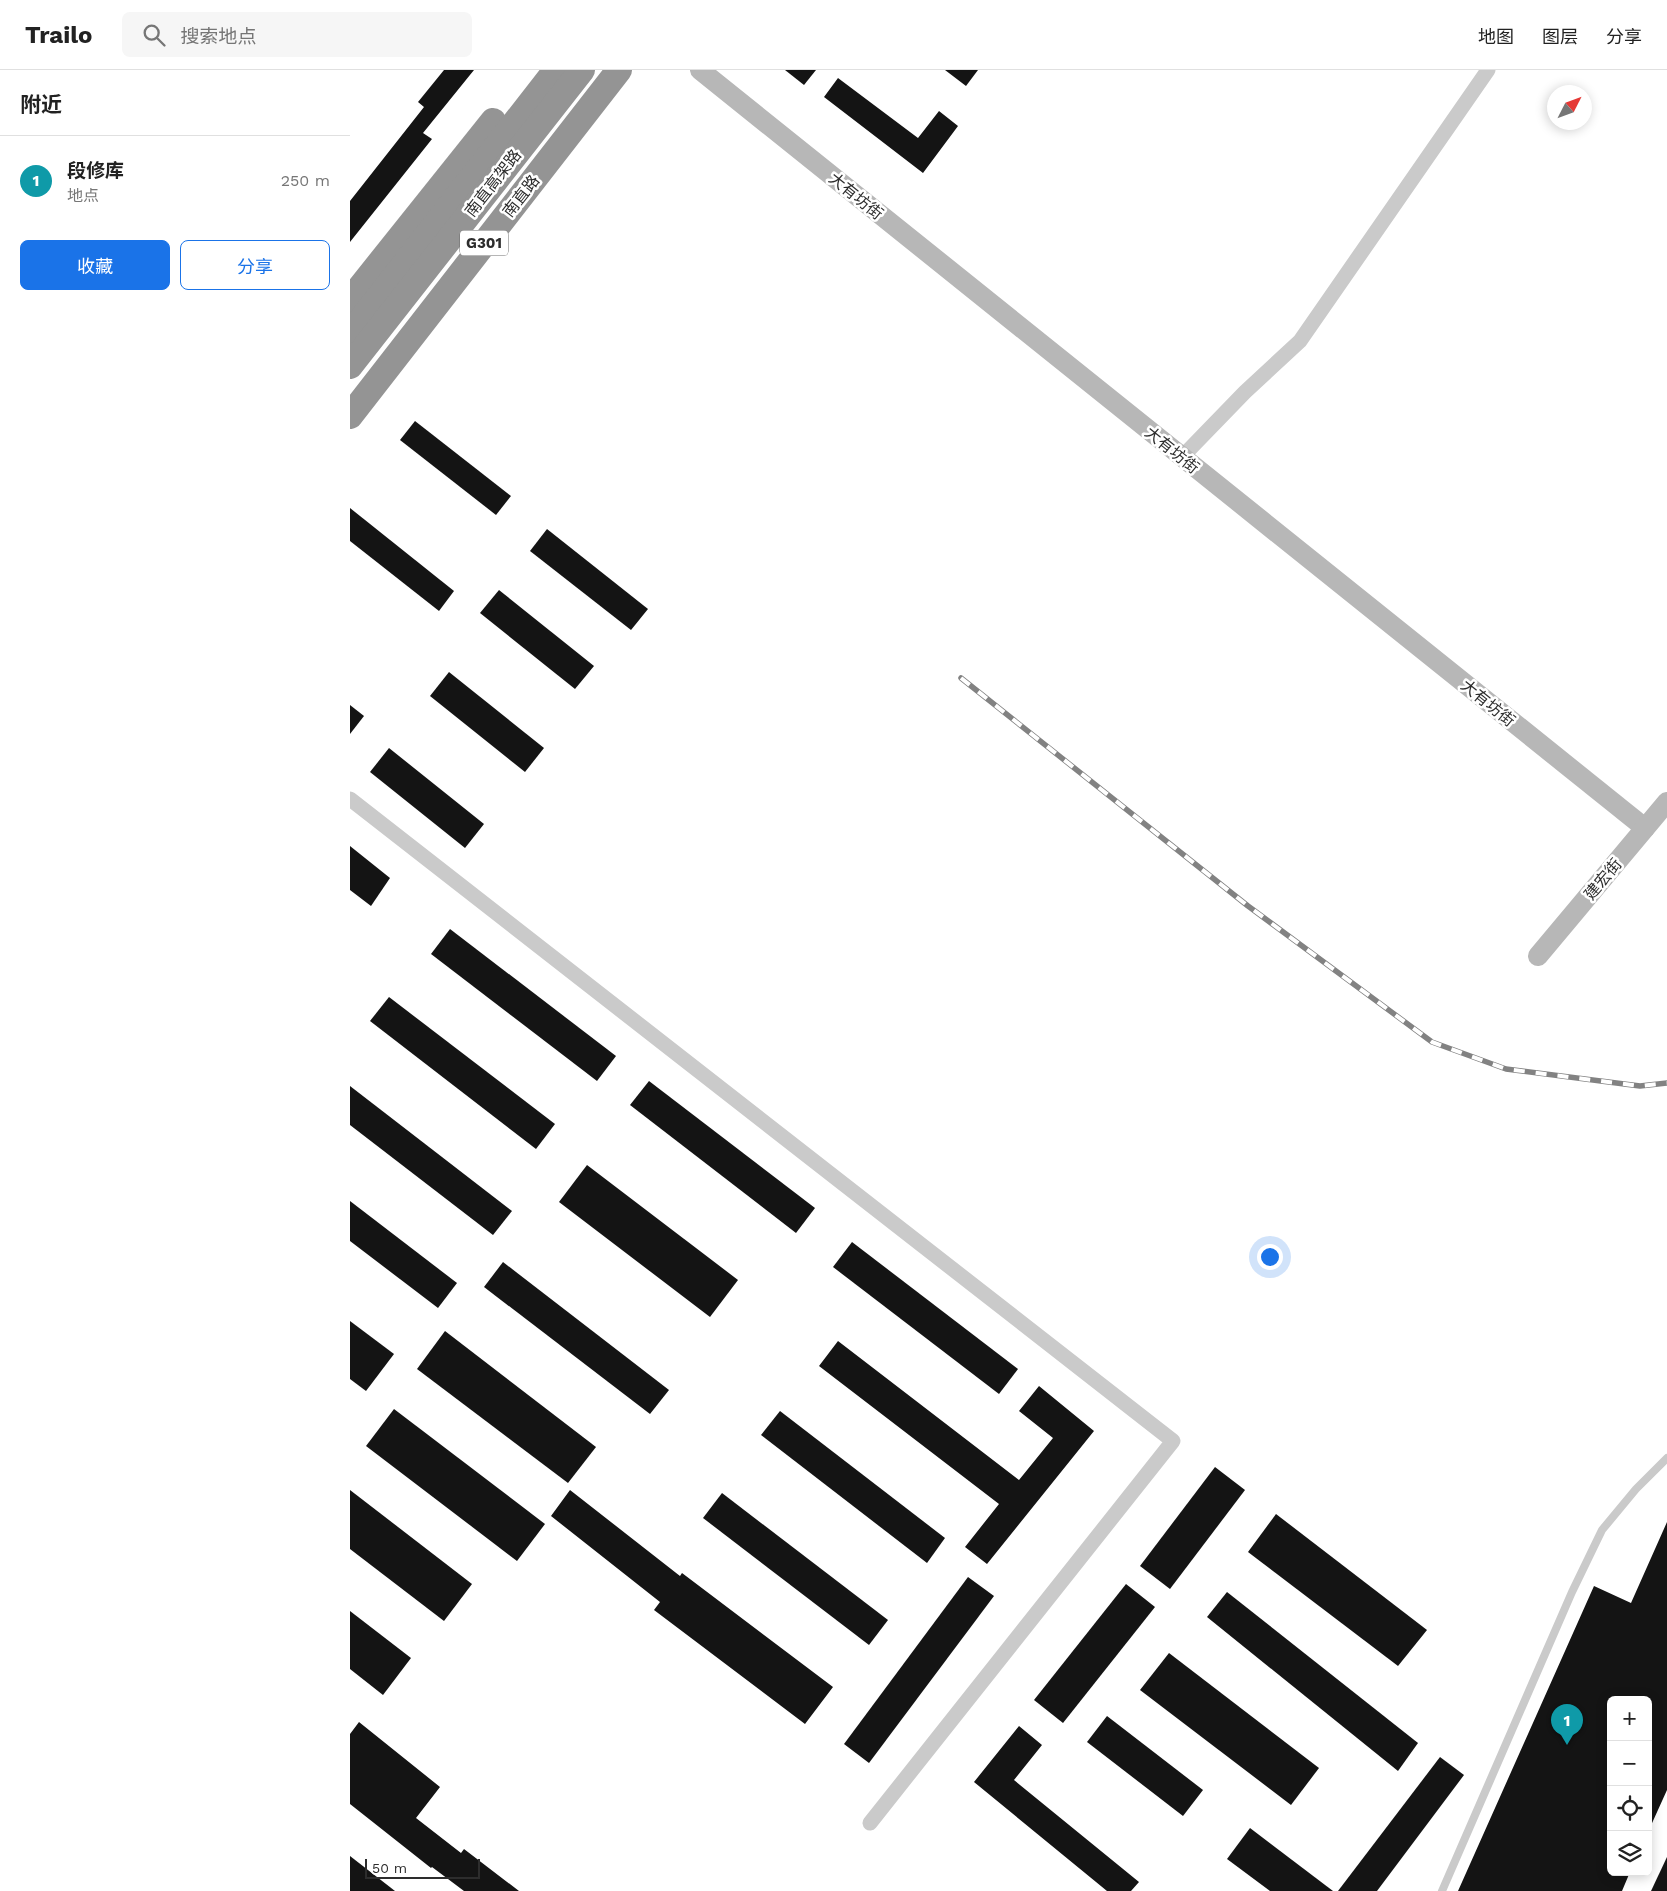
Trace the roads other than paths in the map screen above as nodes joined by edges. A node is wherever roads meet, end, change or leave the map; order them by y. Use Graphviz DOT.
graph roads {
  1 [pos="535,70"];
  2 [pos="556,70"];
  3 [pos="582,70"];
  4 [pos="619,70"];
  5 [pos="700,70"];
  6 [pos="1488,70"];
  7 [pos="350,300"];
  8 [pos="350,334"];
  9 [pos="350,366"];
  10 [pos="350,416"];
  11 [pos="1181,458"];
  12 [pos="350,799"];
  13 [pos="1667,802"];
  14 [pos="1645,828"];
  15 [pos="1538,956"];
  16 [pos="1667,1458"];
  17 [pos="870,1823"];
  18 [pos="1442,1891"];
  1 -- 7 [label="highway"];
  2 -- 8 [label="highway, 南直高架路"];
  3 -- 9 [label="highway, 南直高架路"];
  4 -- 10 [label="highway, 南直路 / G301"];
  5 -- 11 [label="main road, 大有坊街"];
  6 -- 11 [label="street"];
  11 -- 14 [label="main road, 大有坊街"];
  12 -- 17 [label="street"];
  13 -- 14 [label="main road, 建宏街"];
  14 -- 15 [label="main road, 建宏街"];
  16 -- 18 [label="lane"];
}
